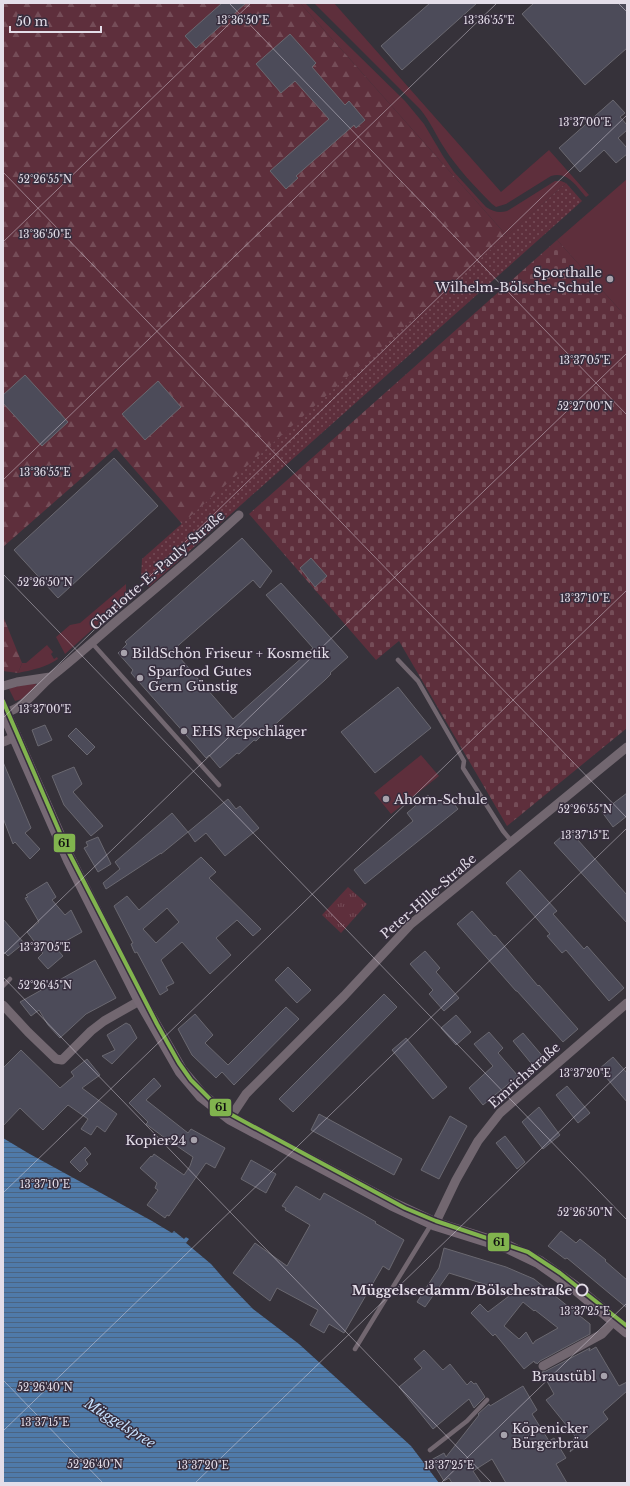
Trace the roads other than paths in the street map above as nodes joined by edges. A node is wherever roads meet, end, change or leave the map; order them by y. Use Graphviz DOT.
graph roads {
  1 [pos="239,515"];
  2 [pos="92,643"];
  3 [pos="398,660"];
  4 [pos="50,677"];
  5 [pos="3,686"];
  6 [pos="4,711"];
  7 [pos="9,740"];
  8 [pos="627,748"];
  9 [pos="219,785"];
  10 [pos="512,842"];
  11 [pos="10,979"];
  12 [pos="3,986"];
  13 [pos="141,1000"];
  14 [pos="627,1003"];
  15 [pos="3,1005"];
  16 [pos="230,1118"];
  17 [pos="434,1224"];
  18 [pos="615,1320"];
  19 [pos="627,1331"];
  20 [pos="355,1349"];
  21 [pos="543,1366"];
  22 [pos="487,1400"];
  23 [pos="430,1450"];
  1 -- 2 [label="street, Charlotte-E.-Pauly-Straße"];
  2 -- 4 [label="street, Charlotte-E.-Pauly-Straße"];
  2 -- 9 [label="lane, Charlotte-E.-Pauly-Straße"];
  3 -- 10 [label="lane"];
  4 -- 5 [label="street"];
  4 -- 6 [label="street, Charlotte-E.-Pauly-Straße"];
  6 -- 7 [label="main road"];
  7 -- 13 [label="main road"];
  8 -- 10 [label="street, Peter-Hille-Straße"];
  10 -- 16 [label="street, Peter-Hille-Straße"];
  11 -- 12 [label="lane"];
  13 -- 15 [label="street"];
  13 -- 16 [label="main road"];
  14 -- 17 [label="street, Emrichstraße"];
  16 -- 17 [label="main road"];
  17 -- 18 [label="main road"];
  17 -- 20 [label="lane"];
  18 -- 19 [label="main road"];
  18 -- 21 [label="street"];
  22 -- 23 [label="lane"];
}
